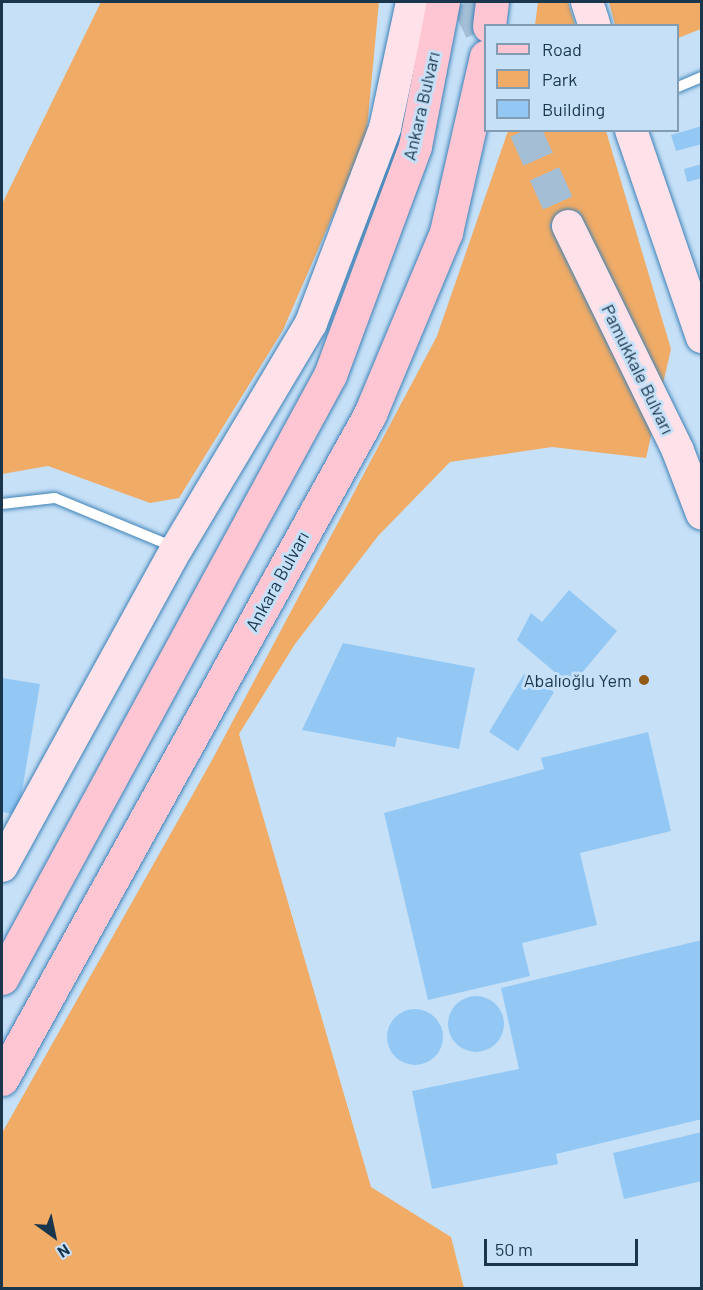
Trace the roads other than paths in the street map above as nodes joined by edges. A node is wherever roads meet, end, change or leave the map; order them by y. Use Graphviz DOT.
graph roads {
  1 [pos="412,2"];
  2 [pos="443,2"];
  3 [pos="492,2"];
  4 [pos="587,2"];
  5 [pos="489,24"];
  6 [pos="594,24"];
  7 [pos="484,65"];
  8 [pos="702,77"];
  9 [pos="679,87"];
  10 [pos="632,132"];
  11 [pos="568,226"];
  12 [pos="702,337"];
  13 [pos="2,504"];
  14 [pos="702,514"];
  15 [pos="177,548"];
  16 [pos="2,866"];
  17 [pos="2,978"];
  18 [pos="2,1079"];
  1 -- 15 [label="main road"];
  2 -- 17 [label="main road, Ankara Bulvarı"];
  3 -- 5 [label="main road"];
  4 -- 6 [label="main road"];
  7 -- 18 [label="main road, Ankara Bulvarı"];
  8 -- 9 [label="lane"];
  10 -- 12 [label="main road"];
  11 -- 14 [label="main road, Pamukkale Bulvarı"];
  13 -- 15 [label="lane"];
  15 -- 16 [label="main road"];
}
